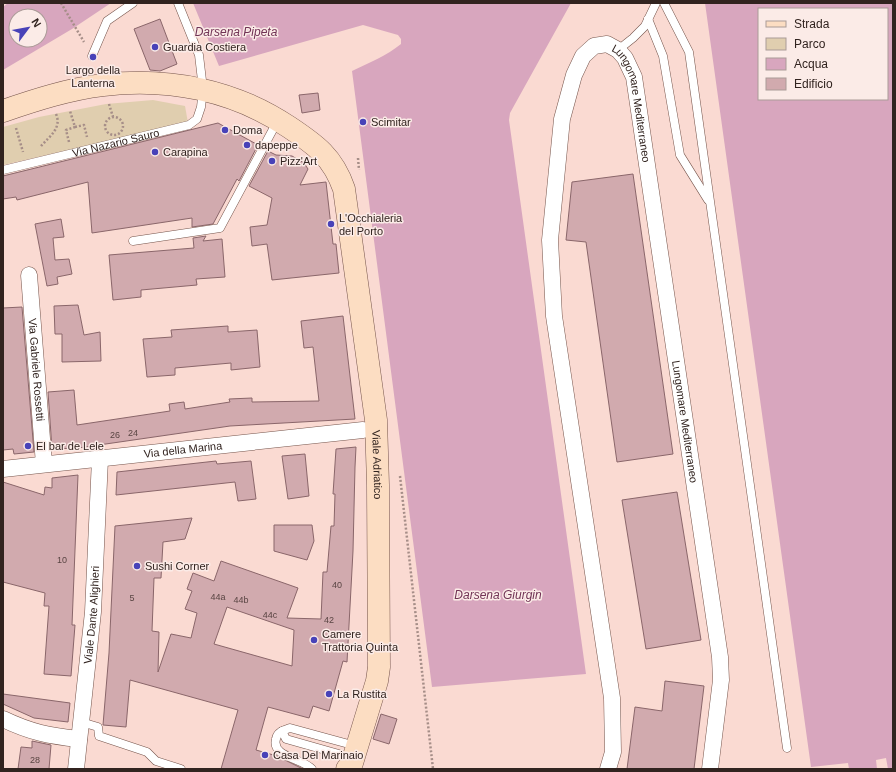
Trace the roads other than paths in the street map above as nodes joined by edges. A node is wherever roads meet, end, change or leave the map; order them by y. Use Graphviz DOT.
graph roads {
  1 [pos="133,3"];
  2 [pos="178,3"];
  3 [pos="656,3"];
  4 [pos="664,3"];
  5 [pos="648,19"];
  6 [pos="618,50"];
  7 [pos="92,56"];
  8 [pos="203,89"];
  9 [pos="10,119"];
  10 [pos="278,120"];
  11 [pos="3,170"];
  12 [pos="710,203"];
  13 [pos="133,241"];
  14 [pos="29,275"];
  15 [pos="363,430"];
  16 [pos="100,459"];
  17 [pos="44,464"];
  18 [pos="3,469"];
  19 [pos="3,719"];
  20 [pos="81,722"];
  21 [pos="282,731"];
  22 [pos="79,739"];
  23 [pos="787,748"];
  24 [pos="352,758"];
  25 [pos="76,769"];
  26 [pos="181,769"];
  27 [pos="312,769"];
  28 [pos="608,769"];
  29 [pos="710,769"];
  1 -- 7 [label="lane"];
  2 -- 8 [label="lane, Via Nazario Sauro"];
  3 -- 5 [label="lane"];
  4 -- 12 [label="lane"];
  5 -- 6 [label="lane"];
  5 -- 12 [label="lane"];
  6 -- 28 [label="street, Lungomare Mediterraneo"];
  6 -- 29 [label="street, Lungomare Mediterraneo"];
  8 -- 9 [label="street"];
  8 -- 10 [label="street"];
  8 -- 11 [label="lane, Via Nazario Sauro"];
  10 -- 13 [label="lane"];
  10 -- 24 [label="street, Viale Adriatico"];
  12 -- 23 [label="lane"];
  14 -- 17 [label="street, Via Gabriele Rossetti"];
  15 -- 16 [label="street, Via della Marina"];
  16 -- 17 [label="street, Via della Marina"];
  16 -- 20 [label="street, Viale Dante Alighieri"];
  17 -- 18 [label="street, Via della Marina"];
  19 -- 22 [label="street"];
  20 -- 22 [label="street, Viale Dante Alighieri"];
  20 -- 26 [label="lane"];
  21 -- 24 [label="lane"];
  21 -- 24 [label="lane"];
  21 -- 27 [label="lane"];
  22 -- 25 [label="street, Viale Dante Alighieri"];
}
